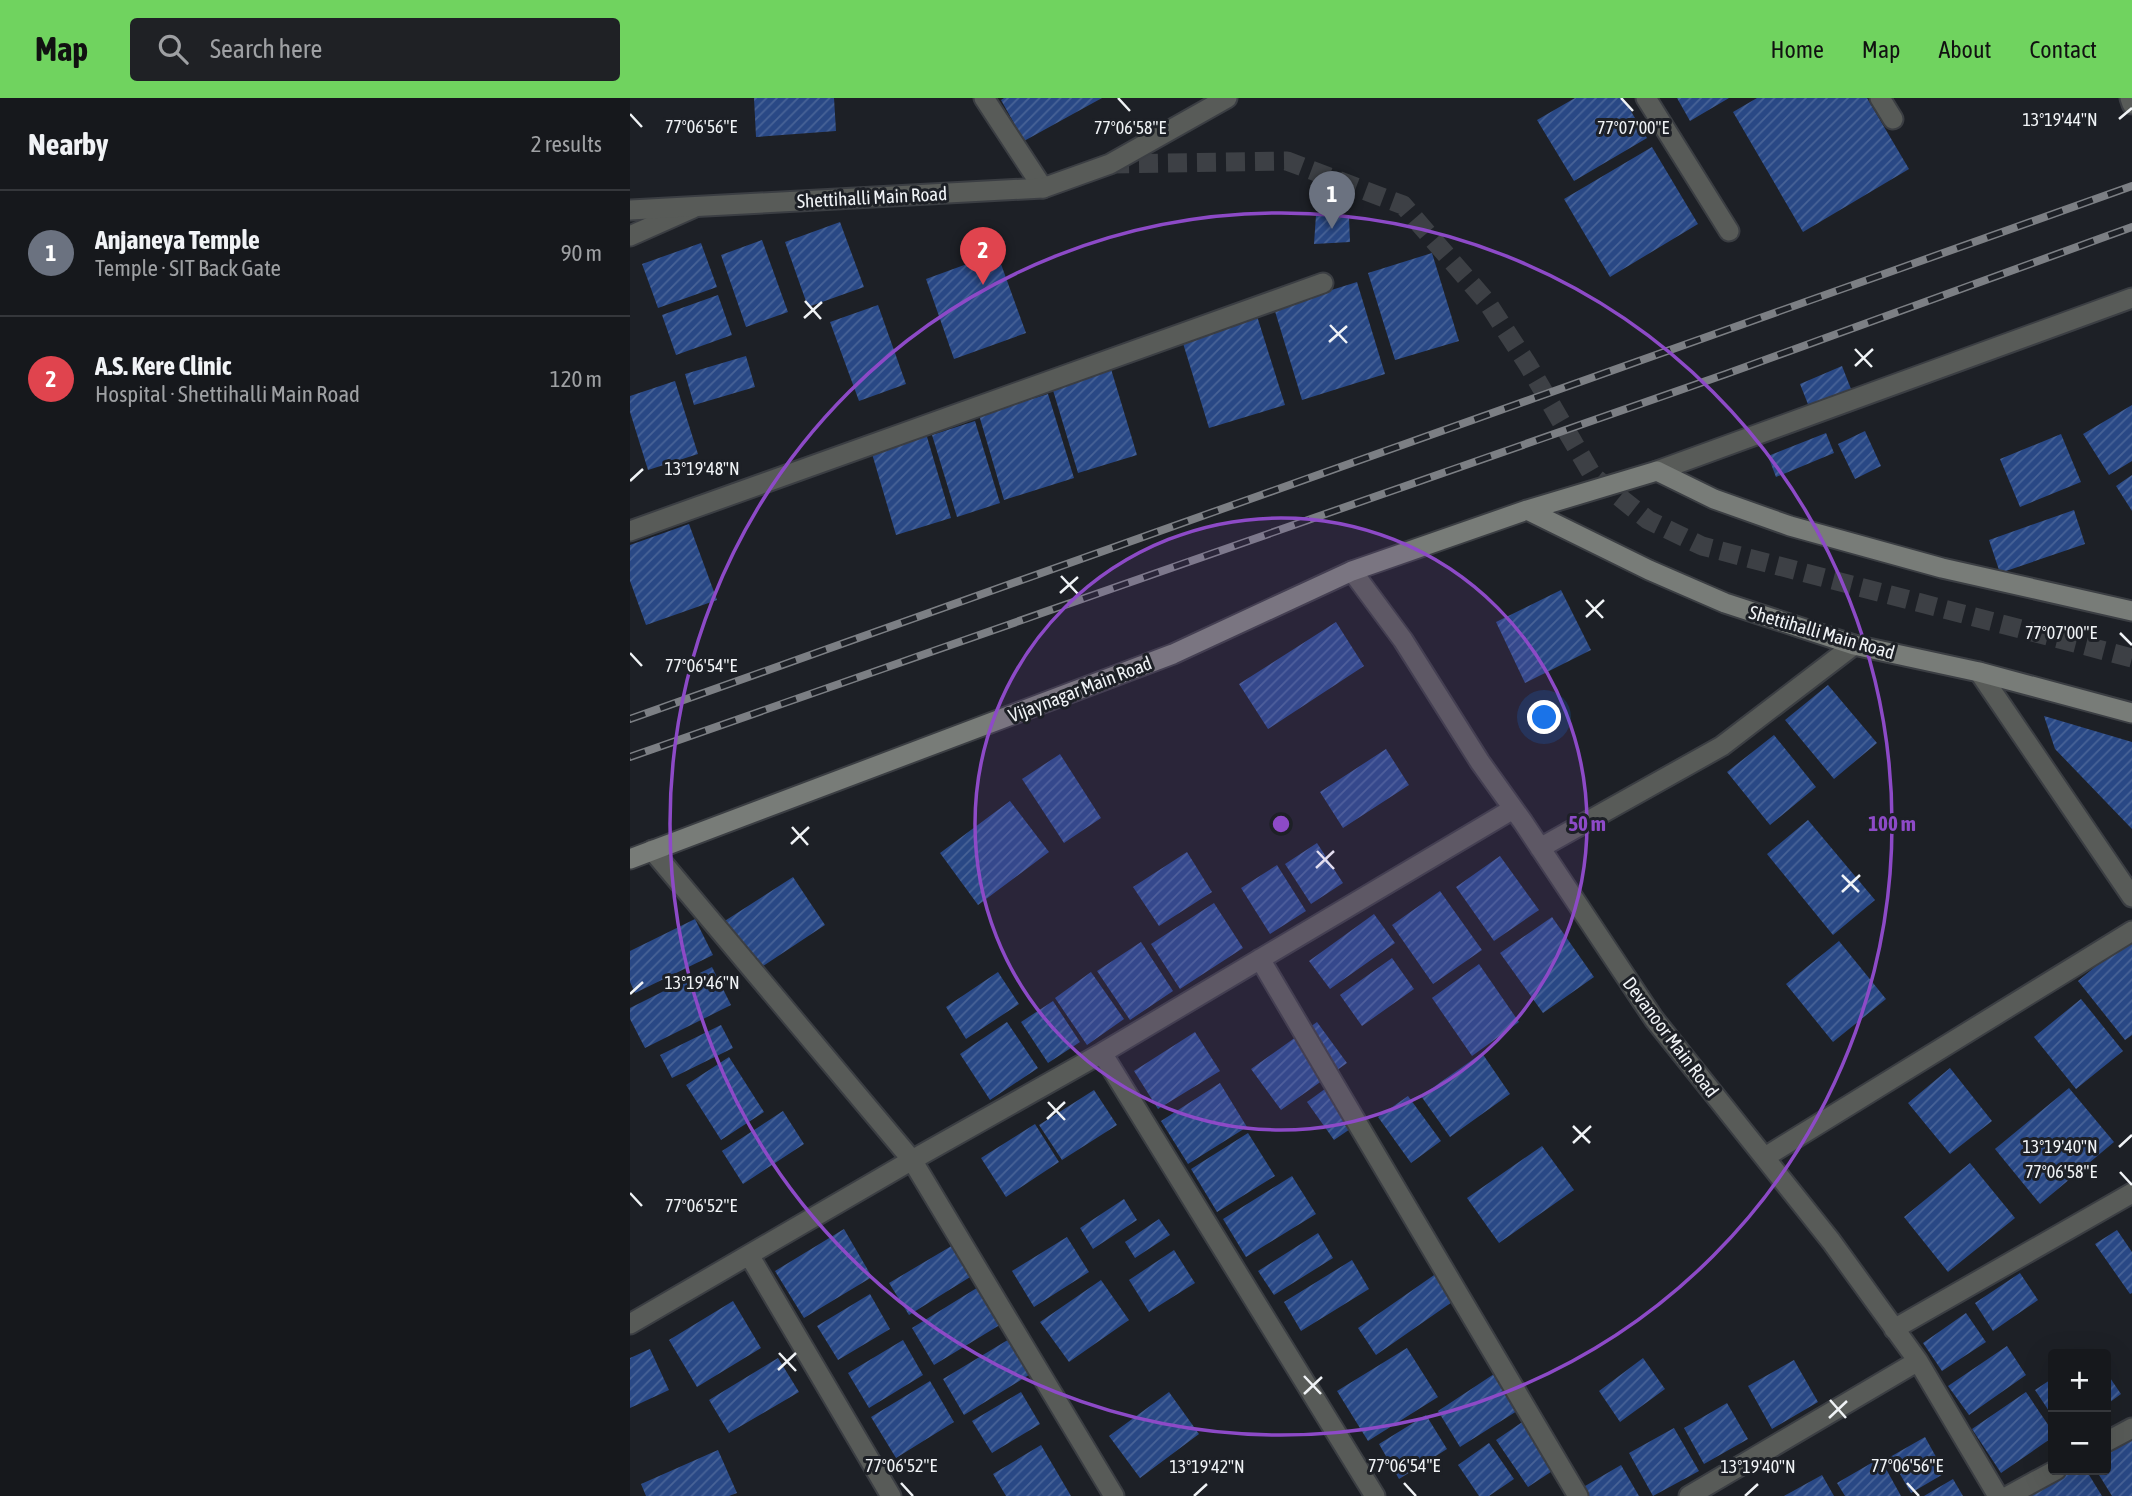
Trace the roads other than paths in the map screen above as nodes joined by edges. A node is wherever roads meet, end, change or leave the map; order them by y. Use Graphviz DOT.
graph roads {
  1 [pos="984,98"];
  2 [pos="1227,98"];
  3 [pos="1646,98"];
  4 [pos="1880,98"];
  5 [pos="2130,98"];
  6 [pos="2132,104"];
  7 [pos="1893,119"];
  8 [pos="1043,188"];
  9 [pos="694,207"];
  10 [pos="630,210"];
  11 [pos="1729,231"];
  12 [pos="630,236"];
  13 [pos="1323,283"];
  14 [pos="2132,298"];
  15 [pos="1657,471"];
  16 [pos="1527,510"];
  17 [pos="630,531"];
  18 [pos="1352,571"];
  19 [pos="2132,611"];
  20 [pos="1854,645"];
  21 [pos="1979,672"];
  22 [pos="2132,713"];
  23 [pos="1513,809"];
  24 [pos="1540,848"];
  25 [pos="652,850"];
  26 [pos="630,859"];
  27 [pos="2132,897"];
  28 [pos="2132,931"];
  29 [pos="1260,959"];
  30 [pos="1102,1053"];
  31 [pos="1765,1157"];
  32 [pos="912,1160"];
  33 [pos="2132,1193"];
  34 [pos="749,1255"];
  35 [pos="630,1324"];
  36 [pos="1895,1329"];
  37 [pos="1918,1361"];
  38 [pos="2132,1428"];
  39 [pos="2111,1439"];
  40 [pos="2048,1474"];
  41 [pos="891,1496"];
  42 [pos="1114,1496"];
  43 [pos="1375,1496"];
  44 [pos="1578,1496"];
  45 [pos="1689,1496"];
  46 [pos="1998,1496"];
  47 [pos="2008,1496"];
  1 -- 8 [label="street"];
  2 -- 8 [label="street, Shettihalli Main Road"];
  3 -- 11 [label="street"];
  4 -- 7 [label="street"];
  5 -- 6 [label="street"];
  8 -- 9 [label="street, Shettihalli Main Road"];
  9 -- 10 [label="street, Shettihalli Main Road"];
  9 -- 12 [label="street"];
  13 -- 17 [label="street"];
  14 -- 15 [label="street"];
  15 -- 16 [label="main road, Vijaynagar Main Road"];
  15 -- 19 [label="main road"];
  16 -- 18 [label="main road, Vijaynagar Main Road"];
  16 -- 20 [label="main road, Shettihalli Main Road"];
  18 -- 23 [label="street, Devanoor Main Road"];
  18 -- 25 [label="main road, Vijaynagar Main Road"];
  20 -- 21 [label="main road, Shettihalli Main Road"];
  20 -- 24 [label="street"];
  21 -- 22 [label="main road, Shettihalli Main Road"];
  21 -- 27 [label="street"];
  23 -- 24 [label="street, Devanoor Main Road"];
  23 -- 29 [label="street"];
  24 -- 31 [label="street, Devanoor Main Road"];
  25 -- 26 [label="main road, Vijaynagar Main Road"];
  25 -- 32 [label="street"];
  28 -- 31 [label="street"];
  29 -- 30 [label="street"];
  29 -- 44 [label="street"];
  30 -- 32 [label="street"];
  30 -- 43 [label="street"];
  31 -- 36 [label="street, Devanoor Main Road"];
  32 -- 34 [label="street"];
  32 -- 42 [label="street"];
  33 -- 36 [label="street"];
  34 -- 35 [label="street"];
  34 -- 41 [label="street"];
  36 -- 37 [label="street, Devanoor Main Road"];
  37 -- 45 [label="street"];
  37 -- 46 [label="street, Devanoor Main Road"];
  38 -- 39 [label="street"];
  40 -- 47 [label="street"];
}
